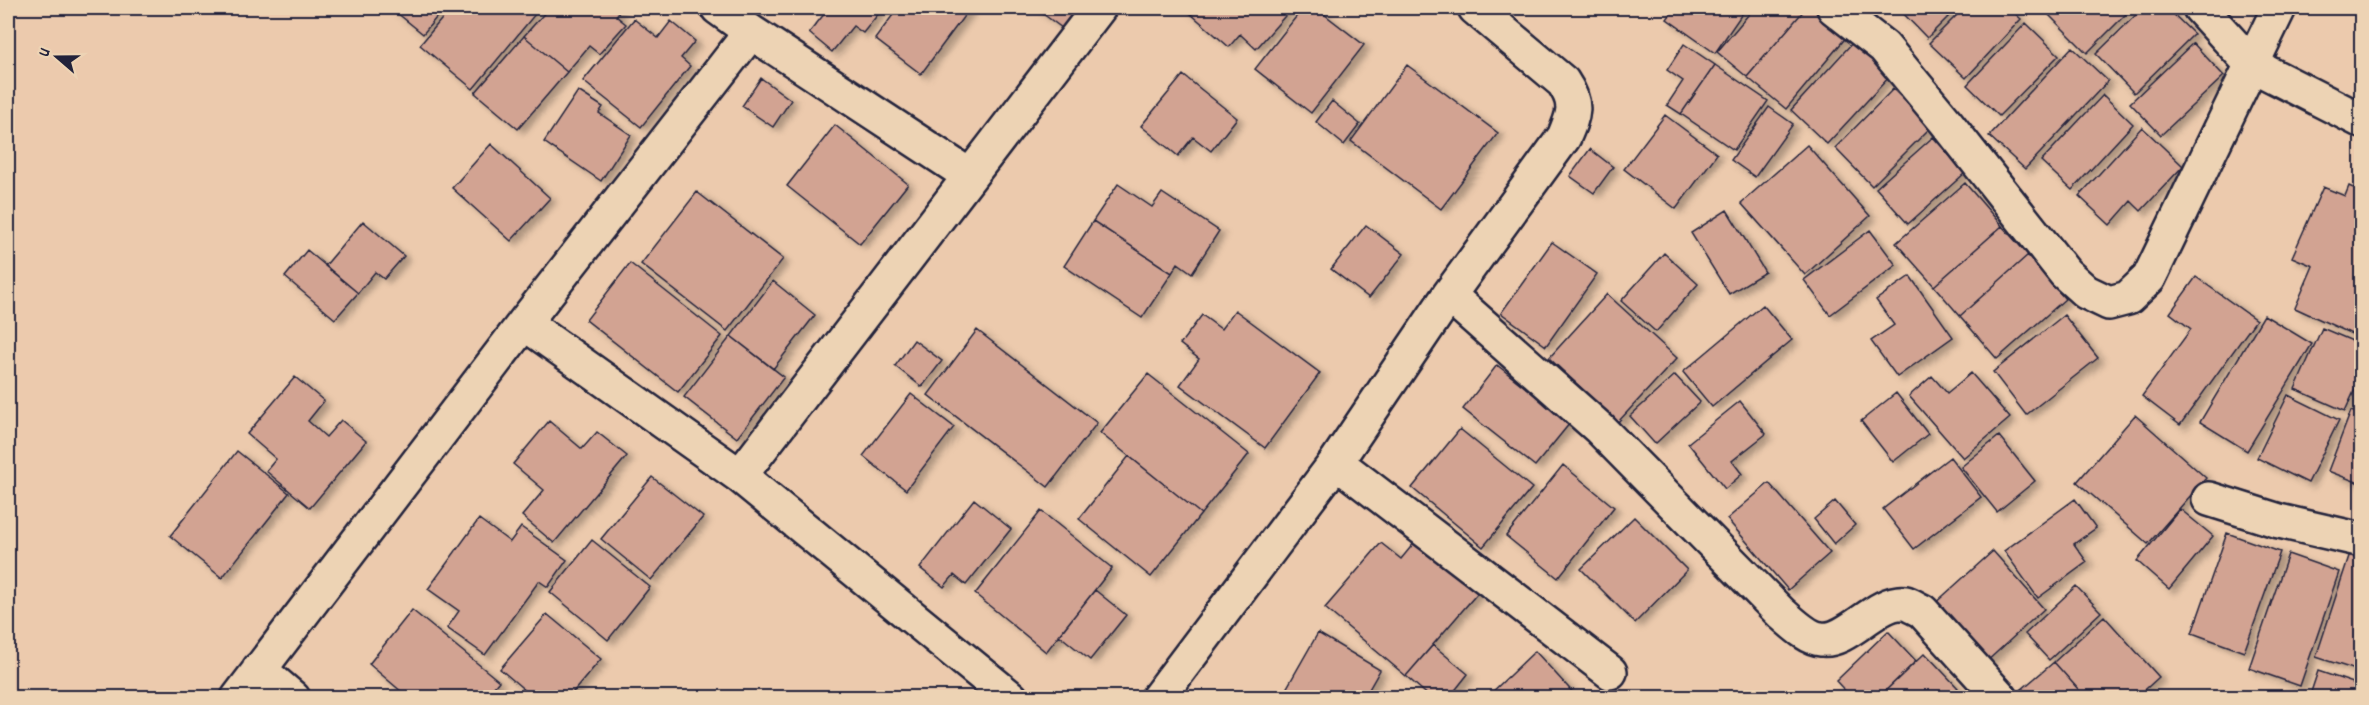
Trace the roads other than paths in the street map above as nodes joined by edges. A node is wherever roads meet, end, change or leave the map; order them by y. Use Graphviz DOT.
graph roads {
  1 [pos="718,8"];
  2 [pos="1099,8"];
  3 [pos="1475,8"];
  4 [pos="1834,8"];
  5 [pos="2200,8"];
  6 [pos="2279,8"];
  7 [pos="751,32"];
  8 [pos="2252,65"];
  9 [pos="2361,121"];
  10 [pos="970,176"];
  11 [pos="1449,295"];
  12 [pos="524,323"];
  13 [pos="1336,462"];
  14 [pos="740,476"];
  15 [pos="2209,499"];
  16 [pos="2361,540"];
  17 [pos="259,669"];
  18 [pos="1610,672"];
  19 [pos="238,698"];
  20 [pos="292,698"];
  21 [pos="1011,698"];
  22 [pos="1158,698"];
  23 [pos="2001,698"];
  1 -- 7 [label="street"];
  2 -- 10 [label="street"];
  3 -- 11 [label="street"];
  4 -- 8 [label="street"];
  5 -- 8 [label="street"];
  6 -- 8 [label="street"];
  7 -- 10 [label="street"];
  7 -- 12 [label="street"];
  8 -- 9 [label="street"];
  10 -- 14 [label="street"];
  11 -- 13 [label="street"];
  11 -- 23 [label="street"];
  12 -- 14 [label="street"];
  12 -- 17 [label="street"];
  13 -- 18 [label="street"];
  13 -- 22 [label="street"];
  14 -- 21 [label="street"];
  15 -- 16 [label="street"];
  17 -- 19 [label="street"];
  17 -- 20 [label="street"];
}
